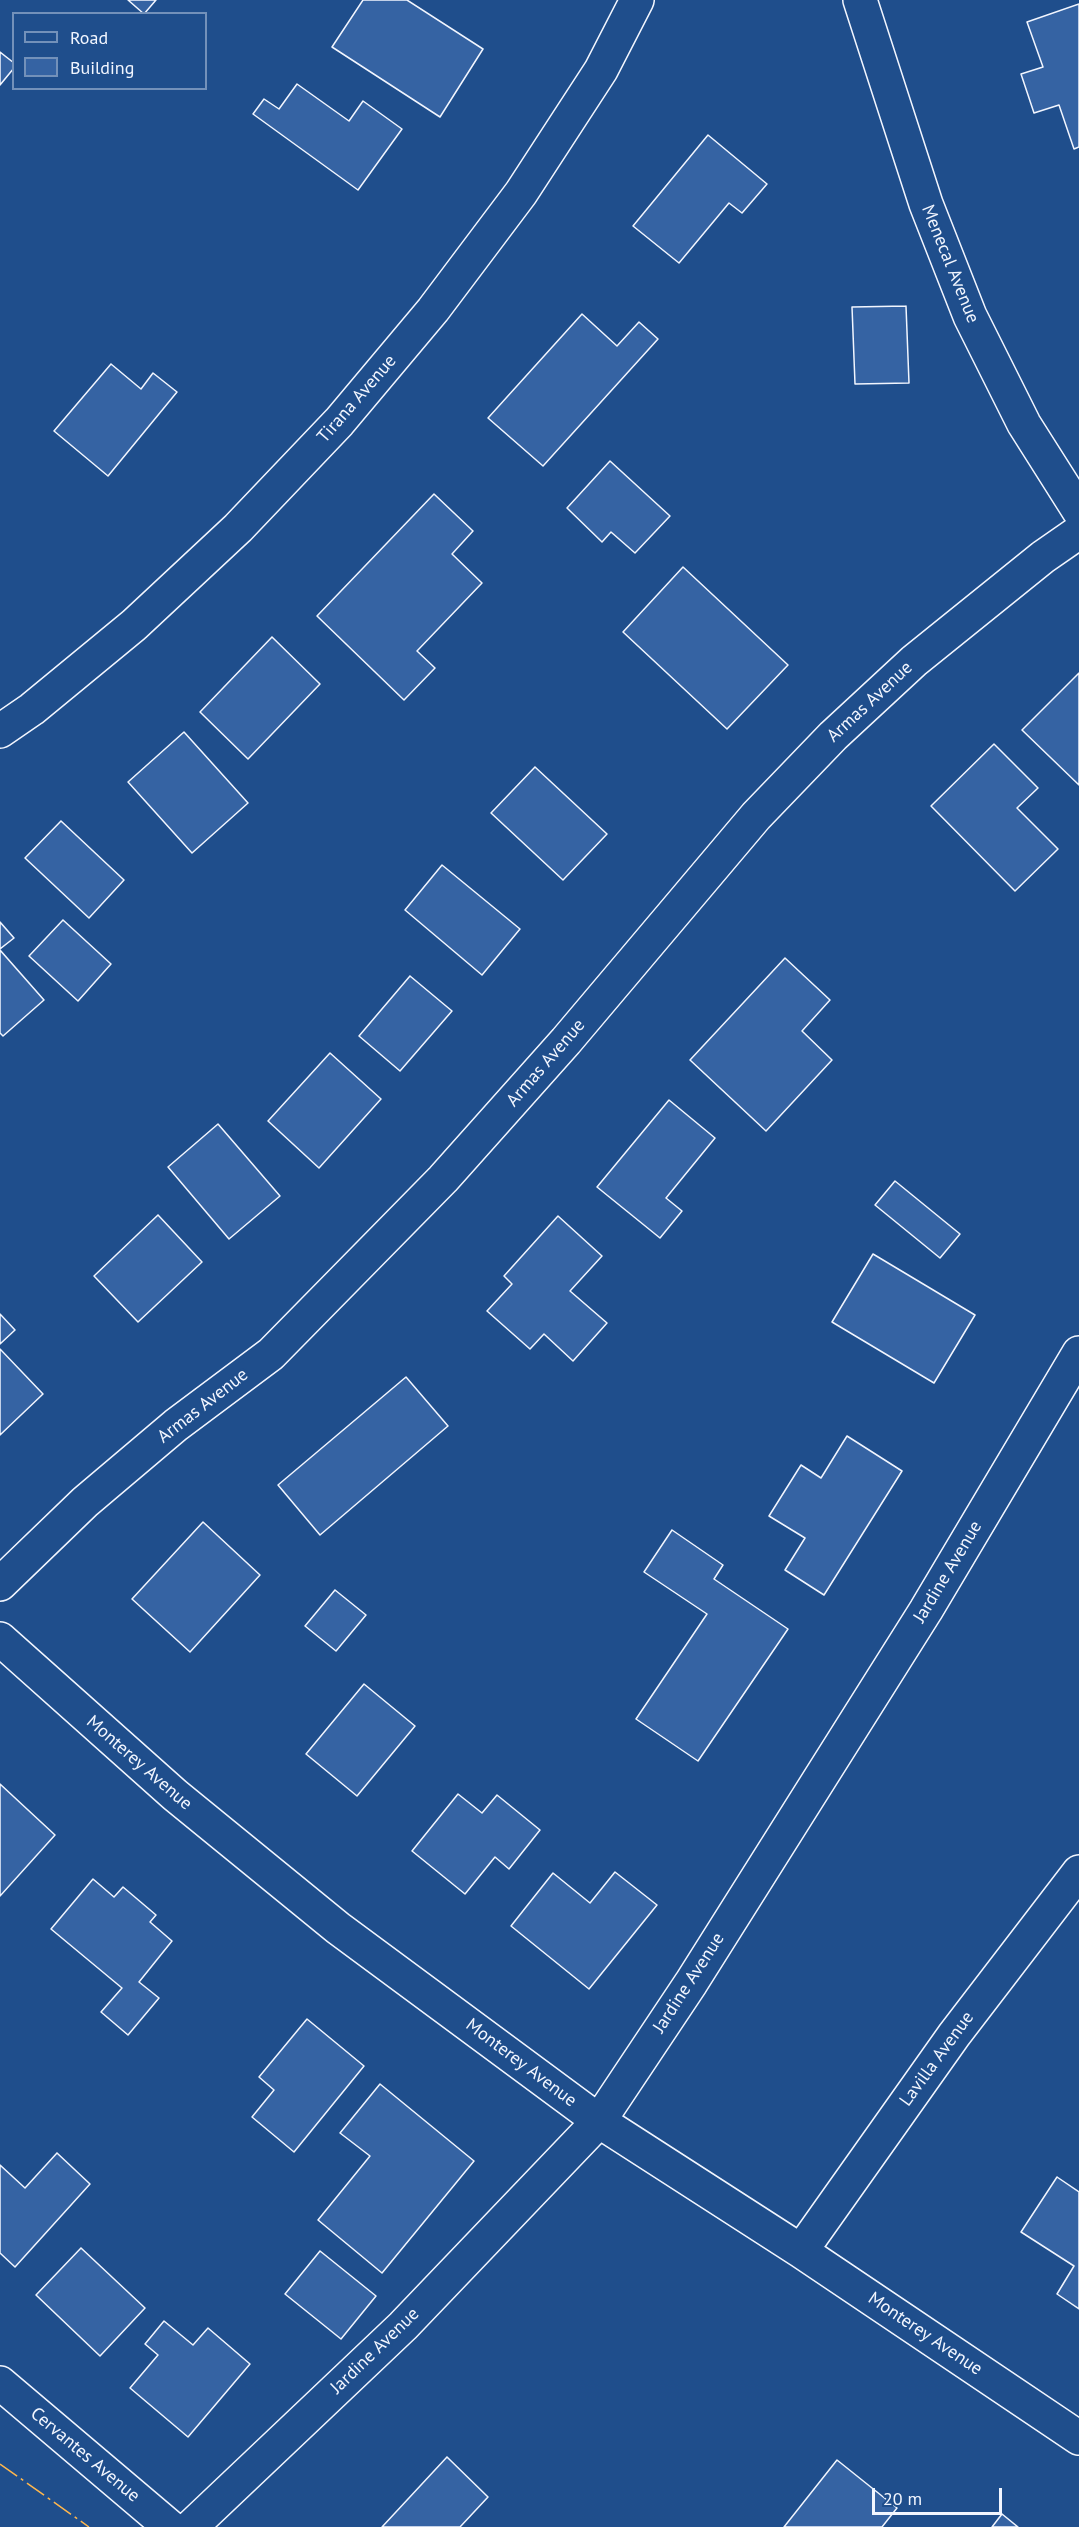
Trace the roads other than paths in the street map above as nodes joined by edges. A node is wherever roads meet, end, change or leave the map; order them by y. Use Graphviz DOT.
graph roads {
  1 [pos="638,0"];
  2 [pos="860,0"];
  3 [pos="1079,511"];
  4 [pos="1079,532"];
  5 [pos="0,731"];
  6 [pos="1079,1353"];
  7 [pos="0,1584"];
  8 [pos="0,1639"];
  9 [pos="1079,1872"];
  10 [pos="599,2121"];
  11 [pos="801,2251"];
  12 [pos="0,2383"];
  13 [pos="1079,2438"];
  14 [pos="170,2527"];
  15 [pos="191,2527"];
  1 -- 5 [label="street, Tirana Avenue"];
  2 -- 3 [label="street, Menecal Avenue"];
  4 -- 7 [label="street, Armas Avenue"];
  6 -- 10 [label="street, Jardine Avenue"];
  8 -- 10 [label="street, Monterey Avenue"];
  9 -- 11 [label="street, Lavilla Avenue"];
  10 -- 11 [label="street, Monterey Avenue"];
  10 -- 15 [label="street, Jardine Avenue"];
  11 -- 13 [label="street, Monterey Avenue"];
  12 -- 14 [label="street, Cervantes Avenue"];
}
